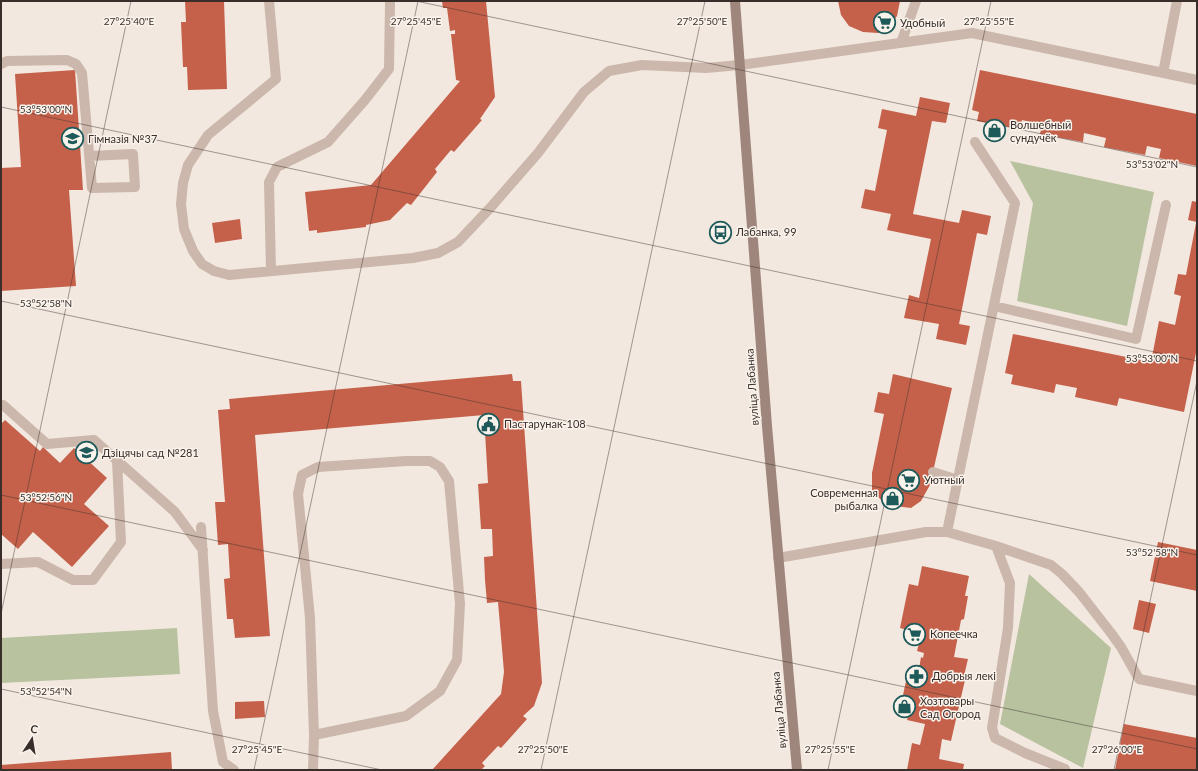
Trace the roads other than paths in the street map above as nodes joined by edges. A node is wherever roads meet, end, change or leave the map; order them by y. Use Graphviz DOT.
graph roads {
  1 [pos="269,1"];
  2 [pos="390,1"];
  3 [pos="735,1"];
  4 [pos="916,1"];
  5 [pos="1177,1"];
  6 [pos="901,43"];
  7 [pos="1,64"];
  8 [pos="740,65"];
  9 [pos="1163,73"];
  10 [pos="1197,80"];
  11 [pos="975,142"];
  12 [pos="89,156"];
  13 [pos="1166,206"];
  14 [pos="271,270"];
  15 [pos="994,306"];
  16 [pos="1,405"];
  17 [pos="116,461"];
  18 [pos="933,472"];
  19 [pos="958,480"];
  20 [pos="201,527"];
  21 [pos="947,532"];
  22 [pos="996,546"];
  23 [pos="203,550"];
  24 [pos="778,558"];
  25 [pos="1,564"];
  26 [pos="1197,691"];
  27 [pos="314,735"];
  28 [pos="1064,769"];
  29 [pos="234,770"];
  30 [pos="313,770"];
  31 [pos="797,770"];
  1 -- 14 [label="lane"];
  2 -- 14 [label="lane"];
  3 -- 8 [label="main road, вуліца Лабанка"];
  4 -- 6 [label="lane"];
  5 -- 9 [label="lane"];
  6 -- 8 [label="lane"];
  6 -- 9 [label="lane"];
  7 -- 12 [label="lane"];
  8 -- 14 [label="lane"];
  8 -- 24 [label="main road, вуліца Лабанка"];
  9 -- 10 [label="lane"];
  11 -- 15 [label="lane"];
  12 -- 12 [label="lane"];
  13 -- 15 [label="lane"];
  15 -- 19 [label="lane"];
  16 -- 17 [label="lane"];
  17 -- 23 [label="lane"];
  17 -- 25 [label="lane"];
  18 -- 19 [label="lane"];
  19 -- 21 [label="lane"];
  20 -- 23 [label="lane"];
  21 -- 22 [label="lane"];
  21 -- 24 [label="lane"];
  22 -- 26 [label="lane"];
  22 -- 28 [label="lane"];
  23 -- 29 [label="lane"];
  24 -- 31 [label="main road, вуліца Лабанка"];
  27 -- 27 [label="lane"];
  27 -- 30 [label="lane"];
}
